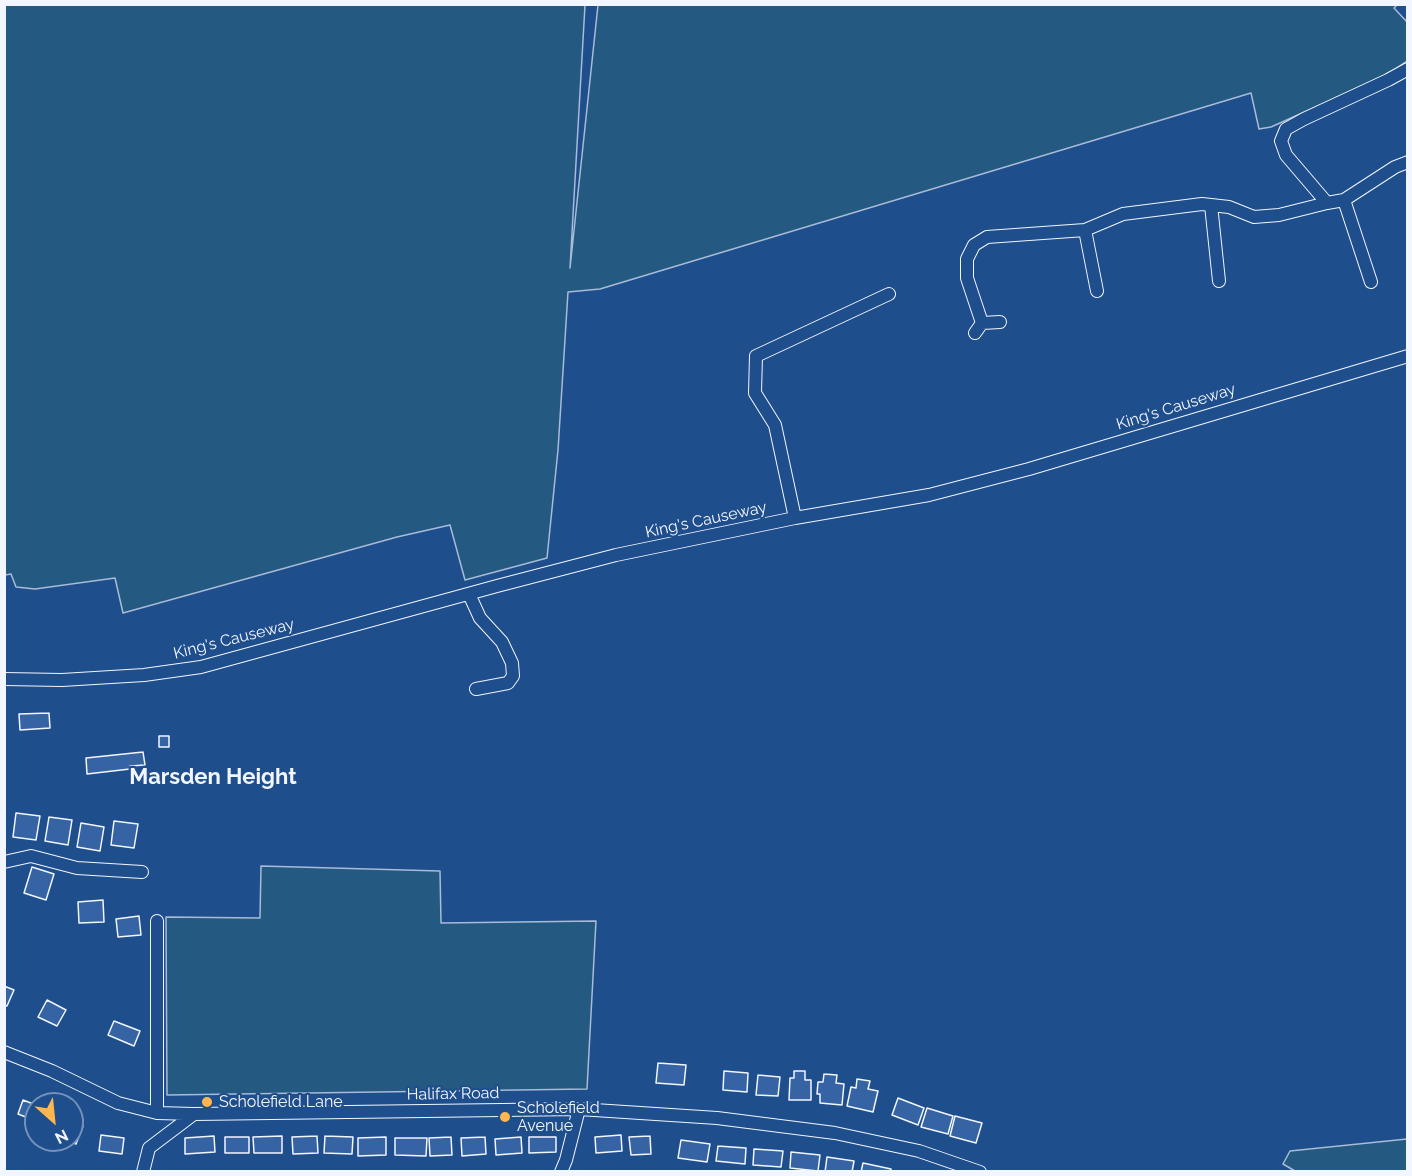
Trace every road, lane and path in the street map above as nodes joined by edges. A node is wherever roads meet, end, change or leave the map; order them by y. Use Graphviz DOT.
graph roads {
  1 [pos="1407,69"];
  2 [pos="1407,162"];
  3 [pos="1344,200"];
  4 [pos="1327,203"];
  5 [pos="1211,205"];
  6 [pos="1085,230"];
  7 [pos="1219,281"];
  8 [pos="1371,282"];
  9 [pos="1097,291"];
  10 [pos="889,294"];
  11 [pos="1000,322"];
  12 [pos="1407,356"];
  13 [pos="795,518"];
  14 [pos="469,594"];
  15 [pos="4,679"];
  16 [pos="476,690"];
  17 [pos="4,862"];
  18 [pos="142,872"];
  19 [pos="157,921"];
  20 [pos="4,1052"];
  21 [pos="579,1109"];
  22 [pos="157,1113"];
  23 [pos="194,1114"];
  24 [pos="143,1172"];
  25 [pos="561,1172"];
  26 [pos="980,1172"];
  1 -- 4 [label="street"];
  2 -- 3 [label="street"];
  3 -- 4 [label="street"];
  3 -- 8 [label="street"];
  4 -- 5 [label="street"];
  5 -- 6 [label="street"];
  5 -- 7 [label="street"];
  6 -- 9 [label="street"];
  6 -- 11 [label="street"];
  10 -- 13 [label="street"];
  12 -- 13 [label="street, King's Causeway"];
  13 -- 14 [label="street, King's Causeway"];
  14 -- 15 [label="street, King's Causeway"];
  14 -- 16 [label="street"];
  17 -- 18 [label="street"];
  19 -- 22 [label="street"];
  20 -- 22 [label="street, Halifax Road"];
  21 -- 23 [label="street, Halifax Road"];
  21 -- 25 [label="street"];
  21 -- 26 [label="street, Halifax Road"];
  22 -- 23 [label="street, Halifax Road"];
  23 -- 24 [label="street"];
}
